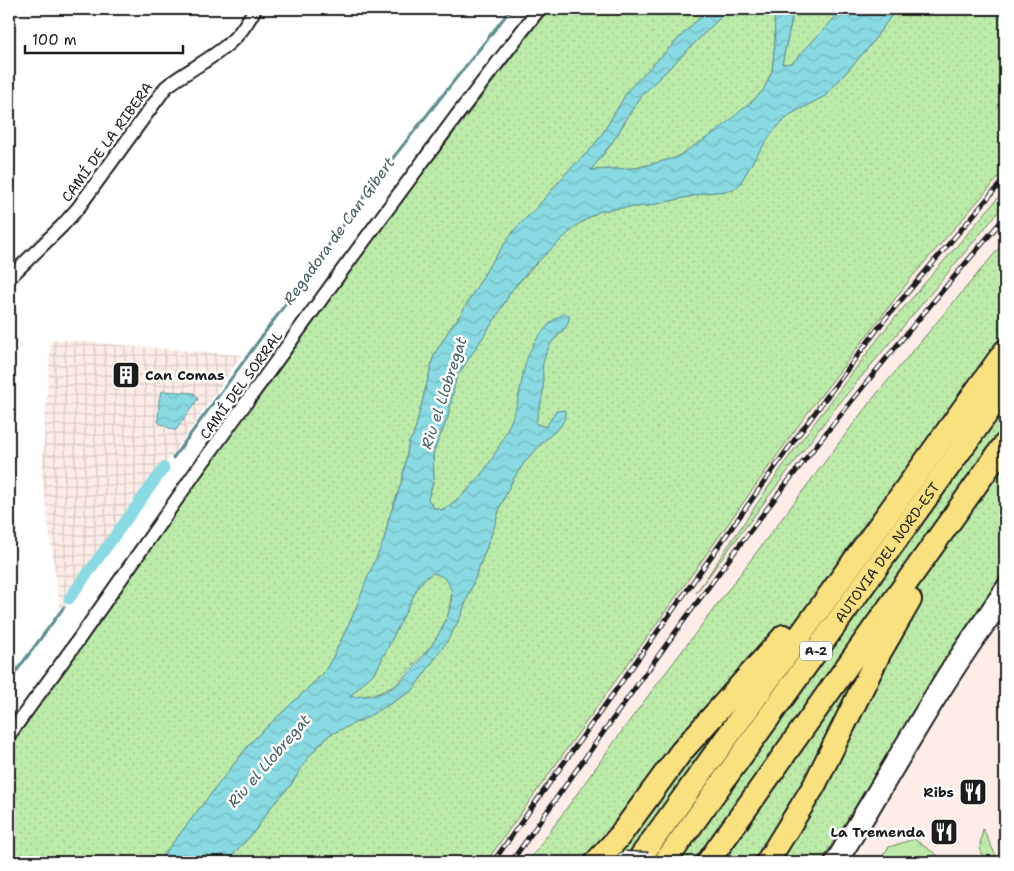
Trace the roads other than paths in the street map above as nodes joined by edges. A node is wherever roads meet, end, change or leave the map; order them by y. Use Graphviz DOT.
graph roads {
  1 [pos="255,9"];
  2 [pos="539,9"];
  3 [pos="9,278"];
  4 [pos="1005,351"];
  5 [pos="1005,388"];
  6 [pos="1005,444"];
  7 [pos="1005,450"];
  8 [pos="860,552"];
  9 [pos="1005,583"];
  10 [pos="1005,603"];
  11 [pos="9,735"];
  12 [pos="631,861"];
  13 [pos="596,862"];
  14 [pos="648,862"];
  15 [pos="665,862"];
  16 [pos="708,862"];
  17 [pos="767,862"];
  18 [pos="831,862"];
  19 [pos="841,862"];
  1 -- 3 [label="street, CAMÍ DE LA RIBERA"];
  2 -- 11 [label="street, CAMÍ DEL SORRAL"];
  4 -- 8 [label="highway"];
  5 -- 15 [label="highway, AUTOVIA DEL NORD-EST / A-2"];
  6 -- 16 [label="highway, A-2"];
  7 -- 17 [label="highway"];
  8 -- 12 [label="highway"];
  8 -- 13 [label="highway"];
  9 -- 18 [label="street"];
  10 -- 19 [label="street"];
  12 -- 14 [label="main road, bridge"];
}
